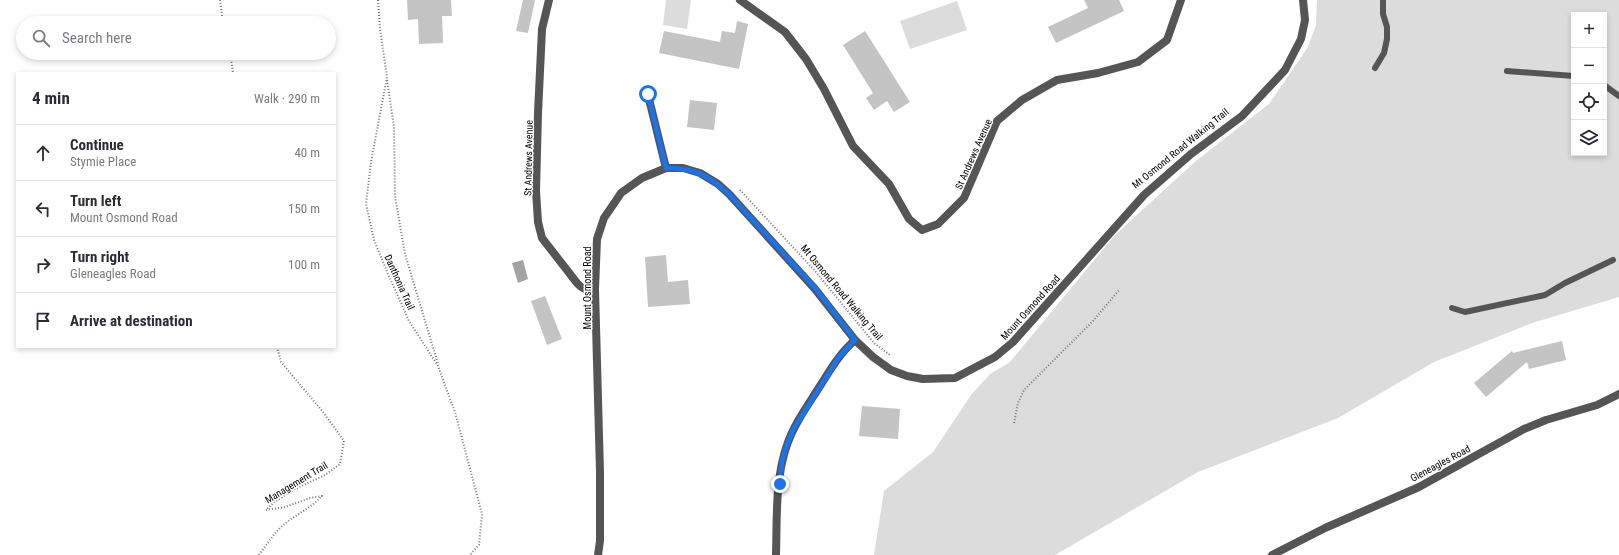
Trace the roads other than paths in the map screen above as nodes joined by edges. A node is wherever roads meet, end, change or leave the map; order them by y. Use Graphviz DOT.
graph roads {
  1 [pos="549,0"];
  2 [pos="740,0"];
  3 [pos="1181,0"];
  4 [pos="1303,0"];
  5 [pos="1383,0"];
  6 [pos="1375,68"];
  7 [pos="1507,71"];
  8 [pos="1571,76"];
  9 [pos="1607,87"];
  10 [pos="648,94"];
  11 [pos="1619,96"];
  12 [pos="666,168"];
  13 [pos="1613,260"];
  14 [pos="595,290"];
  15 [pos="1452,308"];
  16 [pos="855,340"];
  17 [pos="1619,394"];
  18 [pos="598,555"];
  19 [pos="776,555"];
  20 [pos="1272,555"];
  1 -- 14 [label="street, St Andrews Avenue"];
  2 -- 3 [label="street, St Andrews Avenue"];
  4 -- 16 [label="street, Mount Osmond Road"];
  5 -- 6 [label="lane"];
  7 -- 8 [label="lane"];
  9 -- 11 [label="lane"];
  10 -- 12 [label="street"];
  12 -- 14 [label="street, Mount Osmond Road"];
  12 -- 16 [label="street, Mount Osmond Road"];
  13 -- 15 [label="lane"];
  14 -- 18 [label="street, Mount Osmond Road"];
  16 -- 19 [label="street"];
  17 -- 20 [label="street, Gleneagles Road"];
}
